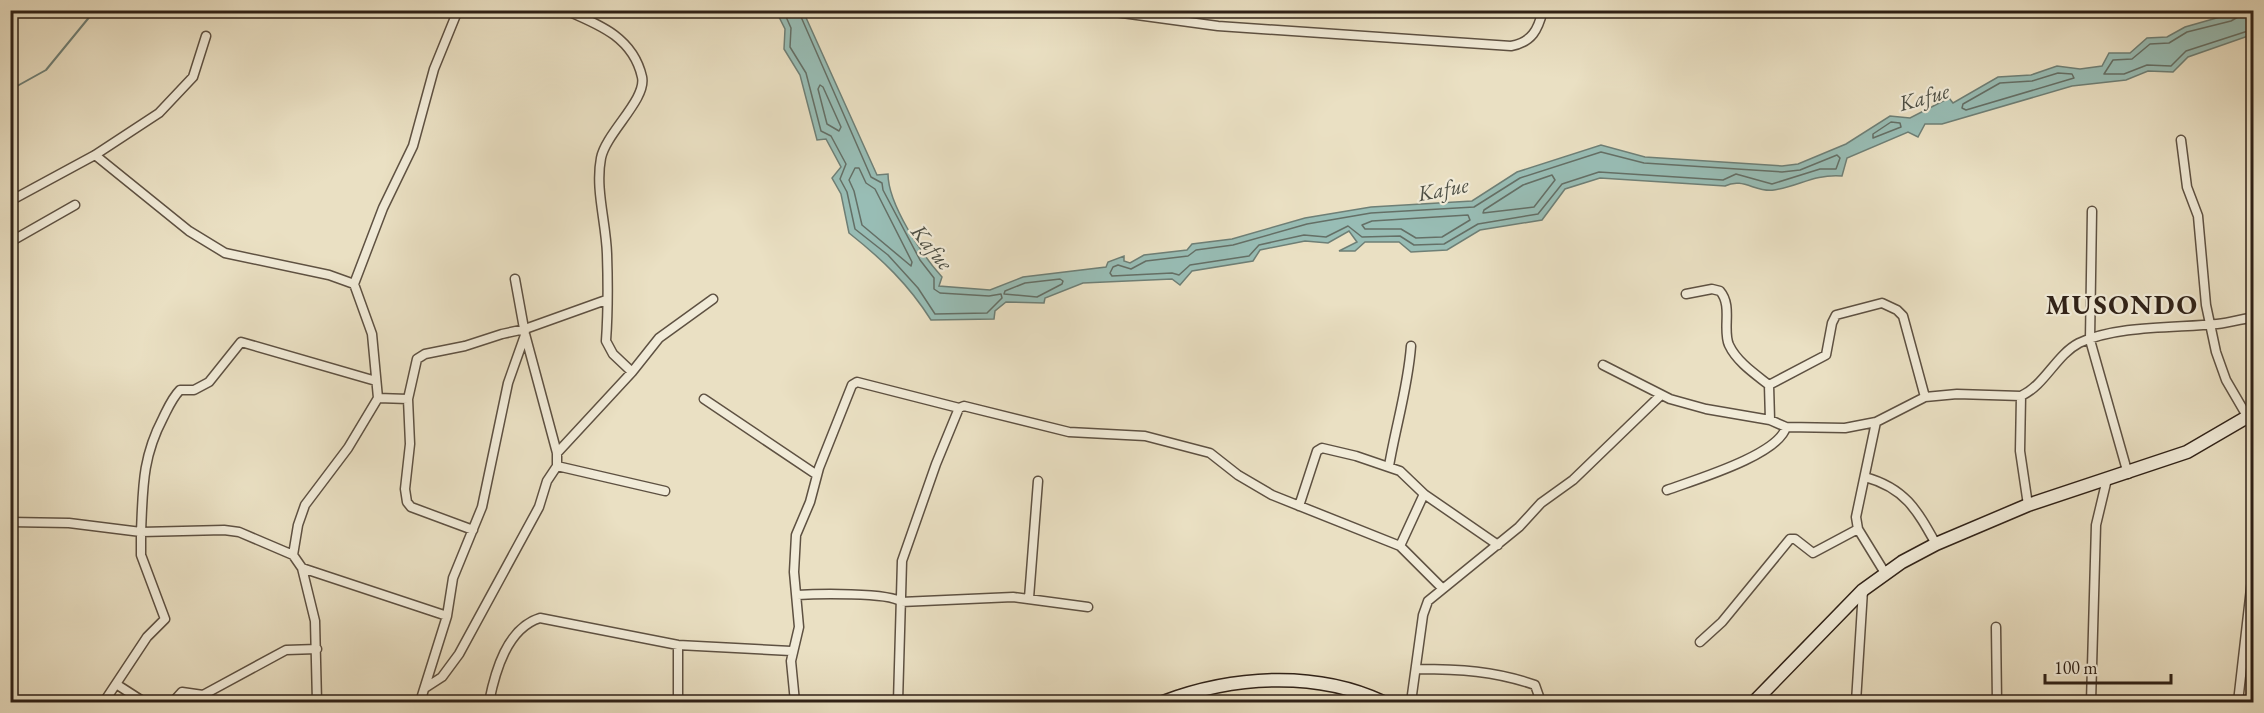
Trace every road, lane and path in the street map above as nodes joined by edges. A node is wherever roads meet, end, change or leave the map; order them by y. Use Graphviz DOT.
graph roads {
  1 [pos="458,10"];
  2 [pos="565,10"];
  3 [pos="1100,10"];
  4 [pos="1543,10"];
  5 [pos="206,36"];
  6 [pos="2181,140"];
  7 [pos="95,155"];
  8 [pos="10,201"];
  9 [pos="75,206"];
  10 [pos="2092,211"];
  11 [pos="10,242"];
  12 [pos="515,279"];
  13 [pos="354,284"];
  14 [pos="1686,294"];
  15 [pos="713,298"];
  16 [pos="606,300"];
  17 [pos="2253,317"];
  18 [pos="2210,324"];
  19 [pos="525,332"];
  20 [pos="2090,340"];
  21 [pos="1412,346"];
  22 [pos="1603,365"];
  23 [pos="632,372"];
  24 [pos="376,381"];
  25 [pos="1769,385"];
  26 [pos="1660,396"];
  27 [pos="2021,396"];
  28 [pos="1925,397"];
  29 [pos="378,398"];
  30 [pos="408,399"];
  31 [pos="704,399"];
  32 [pos="959,408"];
  33 [pos="2250,414"];
  34 [pos="1770,420"];
  35 [pos="1876,422"];
  36 [pos="1786,428"];
  37 [pos="557,453"];
  38 [pos="557,466"];
  39 [pos="1389,466"];
  40 [pos="2128,474"];
  41 [pos="817,475"];
  42 [pos="1865,477"];
  43 [pos="2108,479"];
  44 [pos="1038,481"];
  45 [pos="1667,490"];
  46 [pos="665,491"];
  47 [pos="1424,494"];
  48 [pos="2028,505"];
  49 [pos="1299,506"];
  50 [pos="10,522"];
  51 [pos="1858,529"];
  52 [pos="473,530"];
  53 [pos="141,532"];
  54 [pos="1498,544"];
  55 [pos="1936,544"];
  56 [pos="1400,546"];
  57 [pos="293,555"];
  58 [pos="2253,562"];
  59 [pos="302,568"];
  60 [pos="1885,573"];
  61 [pos="1442,588"];
  62 [pos="1863,590"];
  63 [pos="797,595"];
  64 [pos="1029,598"];
  65 [pos="901,602"];
  66 [pos="1088,607"];
  67 [pos="447,616"];
  68 [pos="2250,620"];
  69 [pos="1996,627"];
  70 [pos="1700,642"];
  71 [pos="678,645"];
  72 [pos="317,649"];
  73 [pos="791,651"];
  74 [pos="1417,669"];
  75 [pos="116,684"];
  76 [pos="425,688"];
  77 [pos="104,702"];
  78 [pos="144,702"];
  79 [pos="173,702"];
  80 [pos="317,702"];
  81 [pos="420,702"];
  82 [pos="489,702"];
  83 [pos="678,702"];
  84 [pos="795,702"];
  85 [pos="898,702"];
  86 [pos="1163,702"];
  87 [pos="1383,702"];
  88 [pos="1411,702"];
  89 [pos="1541,702"];
  90 [pos="1646,702"];
  91 [pos="1655,702"];
  92 [pos="1754,702"];
  93 [pos="1856,702"];
  94 [pos="1997,702"];
  95 [pos="2091,702"];
  96 [pos="2238,702"];
  1 -- 13 [label="street"];
  2 -- 16 [label="street"];
  3 -- 4 [label="street"];
  5 -- 7 [label="street"];
  6 -- 18 [label="street"];
  7 -- 8 [label="street"];
  7 -- 13 [label="street"];
  9 -- 11 [label="street"];
  10 -- 20 [label="street"];
  12 -- 19 [label="street"];
  13 -- 24 [label="street"];
  14 -- 25 [label="street"];
  15 -- 23 [label="street"];
  16 -- 19 [label="street"];
  16 -- 23 [label="street"];
  17 -- 18 [label="street"];
  18 -- 20 [label="street"];
  18 -- 33 [label="street"];
  19 -- 30 [label="street"];
  19 -- 37 [label="street"];
  19 -- 52 [label="street"];
  20 -- 27 [label="street"];
  20 -- 40 [label="street"];
  21 -- 39 [label="street"];
  22 -- 26 [label="street"];
  23 -- 37 [label="street"];
  24 -- 29 [label="street"];
  24 -- 53 [label="street"];
  25 -- 28 [label="street"];
  25 -- 34 [label="street"];
  26 -- 34 [label="street"];
  26 -- 54 [label="street"];
  27 -- 28 [label="street"];
  27 -- 48 [label="street"];
  28 -- 35 [label="street"];
  29 -- 30 [label="street"];
  29 -- 57 [label="street"];
  30 -- 52 [label="street"];
  31 -- 41 [label="street"];
  32 -- 41 [label="street"];
  32 -- 49 [label="street"];
  32 -- 65 [label="street"];
  33 -- 40 [label="street"];
  34 -- 36 [label="street"];
  35 -- 36 [label="street"];
  35 -- 42 [label="street"];
  36 -- 45 [label="street"];
  37 -- 38 [label="street"];
  38 -- 46 [label="street"];
  38 -- 76 [label="street"];
  39 -- 47 [label="street"];
  39 -- 49 [label="street"];
  40 -- 43 [label="street"];
  41 -- 63 [label="street"];
  42 -- 51 [label="street"];
  42 -- 55 [label="street"];
  43 -- 48 [label="street"];
  43 -- 95 [label="street"];
  44 -- 64 [label="street"];
  47 -- 54 [label="street"];
  47 -- 56 [label="street"];
  48 -- 55 [label="street"];
  49 -- 56 [label="street"];
  50 -- 53 [label="street"];
  51 -- 60 [label="street"];
  51 -- 70 [label="street"];
  52 -- 67 [label="street"];
  53 -- 57 [label="street"];
  53 -- 75 [label="street"];
  54 -- 61 [label="street"];
  55 -- 60 [label="street"];
  56 -- 61 [label="street"];
  57 -- 59 [label="street"];
  58 -- 68 [label="street"];
  59 -- 67 [label="street"];
  59 -- 72 [label="street"];
  60 -- 62 [label="street"];
  61 -- 74 [label="street"];
  62 -- 92 [label="street"];
  62 -- 93 [label="street"];
  63 -- 65 [label="street"];
  63 -- 73 [label="street"];
  64 -- 65 [label="street"];
  64 -- 66 [label="street"];
  65 -- 85 [label="street"];
  67 -- 76 [label="street"];
  68 -- 96 [label="street"];
  69 -- 94 [label="street"];
  71 -- 73 [label="street"];
  71 -- 82 [label="street"];
  71 -- 83 [label="street"];
  72 -- 79 [label="street"];
  72 -- 80 [label="street"];
  73 -- 84 [label="street"];
  74 -- 88 [label="street"];
  74 -- 89 [label="street"];
  75 -- 77 [label="street"];
  75 -- 78 [label="street"];
  76 -- 81 [label="street"];
  86 -- 87 [label="street"];
  90 -- 91 [label="street"];
}
